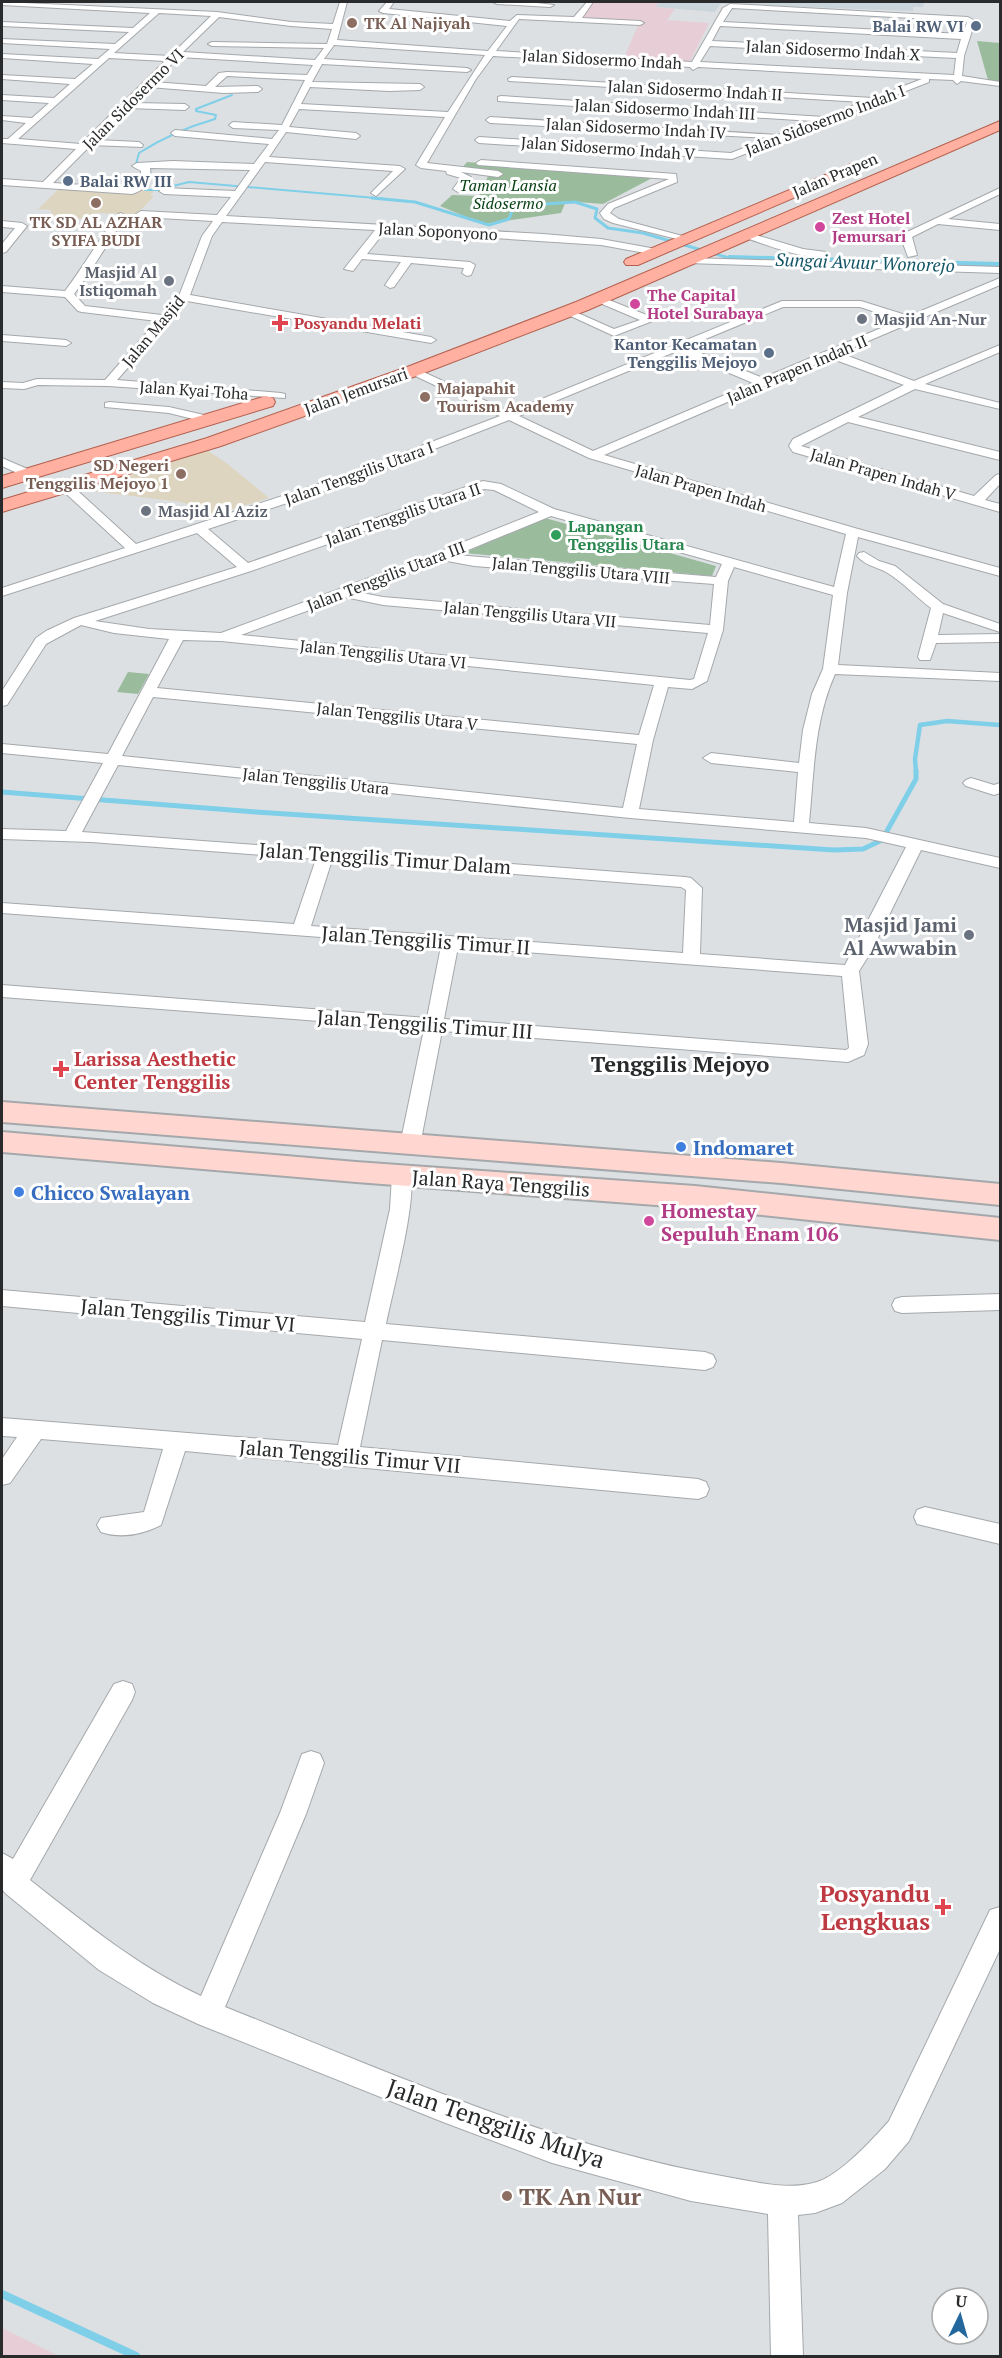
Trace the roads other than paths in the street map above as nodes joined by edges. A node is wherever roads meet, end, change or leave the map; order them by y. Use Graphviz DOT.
graph roads {
  1 [pos="344,2"];
  2 [pos="391,2"];
  3 [pos="497,2"];
  4 [pos="2,3"];
  5 [pos="56,3"];
  6 [pos="525,3"];
  7 [pos="588,4"];
  8 [pos="564,6"];
  9 [pos="575,6"];
  10 [pos="158,10"];
  11 [pos="217,14"];
  12 [pos="321,16"];
  13 [pos="576,20"];
  14 [pos="640,23"];
  15 [pos="2,24"];
  16 [pos="513,24"];
  17 [pos="720,24"];
  18 [pos="306,25"];
  19 [pos="337,27"];
  20 [pos="132,30"];
  21 [pos="966,37"];
  22 [pos="2,40"];
  23 [pos="707,43"];
  24 [pos="211,44"];
  25 [pos="331,44"];
  26 [pos="117,47"];
  27 [pos="469,48"];
  28 [pos="490,52"];
  29 [pos="107,55"];
  30 [pos="519,55"];
  31 [pos="2,56"];
  32 [pos="174,56"];
  33 [pos="960,56"];
  34 [pos="99,62"];
  35 [pos="319,62"];
  36 [pos="695,66"];
  37 [pos="453,69"];
  38 [pos="467,70"];
  39 [pos="821,73"];
  40 [pos="2,77"];
  41 [pos="512,79"];
  42 [pos="957,80"];
  43 [pos="309,81"];
  44 [pos="926,81"];
  45 [pos="78,82"];
  46 [pos="911,82"];
  47 [pos="148,84"];
  48 [pos="1000,84"];
  49 [pos="420,87"];
  50 [pos="208,89"];
  51 [pos="258,89"];
  52 [pos="1000,89"];
  53 [pos="7,98"];
  54 [pos="501,99"];
  55 [pos="878,100"];
  56 [pos="56,101"];
  57 [pos="126,105"];
  58 [pos="295,106"];
  59 [pos="184,107"];
  60 [pos="629,107"];
  61 [pos="451,115"];
  62 [pos="269,116"];
  63 [pos="2,118"];
  64 [pos="829,119"];
  65 [pos="490,120"];
  66 [pos="35,121"];
  67 [pos="232,125"];
  68 [pos="1000,125"];
  69 [pos="286,126"];
  70 [pos="622,128"];
  71 [pos="175,133"];
  72 [pos="357,136"];
  73 [pos="783,137"];
  74 [pos="479,140"];
  75 [pos="6,141"];
  76 [pos="276,142"];
  77 [pos="87,145"];
  78 [pos="139,145"];
  79 [pos="473,151"];
  80 [pos="737,154"];
  81 [pos="240,156"];
  82 [pos="316,156"];
  83 [pos="865,162"];
  84 [pos="456,170"];
  85 [pos="254,172"];
  86 [pos="498,174"];
  87 [pos="176,175"];
  88 [pos="2,181"];
  89 [pos="49,185"];
  90 [pos="458,189"];
  91 [pos="164,191"];
  92 [pos="1000,191"];
  93 [pos="376,193"];
  94 [pos="141,214"];
  95 [pos="121,216"];
  96 [pos="219,219"];
  97 [pos="933,221"];
  98 [pos="2,224"];
  99 [pos="1000,227"];
  100 [pos="381,228"];
  101 [pos="749,236"];
  102 [pos="673,244"];
  103 [pos="2,250"];
  104 [pos="831,254"];
  105 [pos="704,255"];
  106 [pos="912,255"];
  107 [pos="360,256"];
  108 [pos="372,257"];
  109 [pos="408,260"];
  110 [pos="349,269"];
  111 [pos="614,270"];
  112 [pos="1000,270"];
  113 [pos="360,273"];
  114 [pos="467,273"];
  115 [pos="1000,281"];
  116 [pos="390,285"];
  117 [pos="2,289"];
  118 [pos="68,294"];
  119 [pos="184,297"];
  120 [pos="599,299"];
  121 [pos="567,312"];
  122 [pos="160,318"];
  123 [pos="910,320"];
  124 [pos="2,338"];
  125 [pos="437,338"];
  126 [pos="66,343"];
  127 [pos="676,347"];
  128 [pos="1000,348"];
  129 [pos="403,352"];
  130 [pos="831,354"];
  131 [pos="981,357"];
  132 [pos="1000,361"];
  133 [pos="413,371"];
  134 [pos="764,382"];
  135 [pos="108,383"];
  136 [pos="2,385"];
  137 [pos="914,385"];
  138 [pos="298,390"];
  139 [pos="281,396"];
  140 [pos="109,405"];
  141 [pos="1000,406"];
  142 [pos="509,416"];
  143 [pos="848,418"];
  144 [pos="209,419"];
  145 [pos="189,425"];
  146 [pos="214,441"];
  147 [pos="593,455"];
  148 [pos="1000,456"];
  149 [pos="2,462"];
  150 [pos="28,474"];
  151 [pos="1000,478"];
  152 [pos="2,482"];
  153 [pos="65,486"];
  154 [pos="976,501"];
  155 [pos="2,506"];
  156 [pos="1000,508"];
  157 [pos="550,512"];
  158 [pos="199,528"];
  159 [pos="853,532"];
  160 [pos="883,547"];
  161 [pos="133,548"];
  162 [pos="848,555"];
  163 [pos="441,556"];
  164 [pos="864,556"];
  165 [pos="729,562"];
  166 [pos="246,568"];
  167 [pos="890,569"];
  168 [pos="1000,572"];
  169 [pos="721,581"];
  170 [pos="2,592"];
  171 [pos="345,593"];
  172 [pos="840,593"];
  173 [pos="938,607"];
  174 [pos="79,621"];
  175 [pos="1000,628"];
  176 [pos="716,630"];
  177 [pos="178,636"];
  178 [pos="220,638"];
  179 [pos="1000,638"];
  180 [pos="931,639"];
  181 [pos="925,657"];
  182 [pos="830,669"];
  183 [pos="2,674"];
  184 [pos="20,675"];
  185 [pos="1000,677"];
  186 [pos="662,683"];
  187 [pos="149,692"];
  188 [pos="2,702"];
  189 [pos="645,740"];
  190 [pos="2,748"];
  191 [pos="711,758"];
  192 [pos="112,761"];
  193 [pos="806,768"];
  194 [pos="971,783"];
  195 [pos="1000,788"];
  196 [pos="630,813"];
  197 [pos="801,827"];
  198 [pos="2,834"];
  199 [pos="72,836"];
  200 [pos="915,845"];
  201 [pos="326,854"];
  202 [pos="1000,864"];
  203 [pos="2,908"];
  204 [pos="301,930"];
  205 [pos="451,941"];
  206 [pos="691,959"];
  207 [pos="850,971"];
  208 [pos="2,991"];
  209 [pos="434,1024"];
  210 [pos="2,1112"];
  211 [pos="160,1124"];
  212 [pos="2,1142"];
  213 [pos="410,1145"];
  214 [pos="148,1155"];
  215 [pos="699,1167"];
  216 [pos="402,1176"];
  217 [pos="1000,1195"];
  218 [pos="695,1197"];
  219 [pos="1000,1229"];
  220 [pos="2,1298"];
  221 [pos="1000,1302"];
  222 [pos="902,1305"];
  223 [pos="375,1332"];
  224 [pos="705,1361"];
  225 [pos="2,1427"];
  226 [pos="35,1430"];
  227 [pos="177,1441"];
  228 [pos="347,1455"];
  229 [pos="2,1476"];
  230 [pos="698,1489"];
  231 [pos="925,1516"];
  232 [pos="109,1525"];
  233 [pos="1000,1534"];
  234 [pos="123,1692"];
  235 [pos="311,1763"];
  236 [pos="8,1875"];
  237 [pos="1000,1920"];
  238 [pos="208,2014"];
  239 [pos="783,2202"];
  240 [pos="787,2356"];
  1 -- 19 [label="street, Jalan Masjid"];
  2 -- 16 [label="street"];
  3 -- 6 [label="street"];
  4 -- 5 [label="street"];
  5 -- 10 [label="street"];
  6 -- 8 [label="street"];
  7 -- 9 [label="street"];
  7 -- 13 [label="street"];
  10 -- 11 [label="street"];
  10 -- 20 [label="street"];
  11 -- 18 [label="street"];
  11 -- 32 [label="street, Jalan Sidosermo VI"];
  12 -- 18 [label="street"];
  13 -- 14 [label="street"];
  13 -- 16 [label="street"];
  15 -- 20 [label="street"];
  16 -- 28 [label="street"];
  17 -- 21 [label="street"];
  17 -- 21 [label="street"];
  17 -- 23 [label="street"];
  18 -- 19 [label="street"];
  19 -- 25 [label="street, Jalan Masjid"];
  20 -- 26 [label="street"];
  21 -- 33 [label="street"];
  22 -- 26 [label="street"];
  23 -- 33 [label="street, Jalan Sidosermo Indah X"];
  23 -- 36 [label="street"];
  24 -- 25 [label="street, Jalan Sidosermo Indah"];
  25 -- 27 [label="street, Jalan Sidosermo Indah"];
  25 -- 35 [label="street, Jalan Masjid"];
  26 -- 29 [label="street"];
  27 -- 28 [label="street, Jalan Sidosermo Indah"];
  27 -- 37 [label="street"];
  28 -- 30 [label="street, Jalan Sidosermo Indah"];
  28 -- 61 [label="street"];
  29 -- 32 [label="street"];
  29 -- 34 [label="street"];
  30 -- 36 [label="street, Jalan Sidosermo Indah"];
  30 -- 41 [label="street"];
  31 -- 34 [label="street"];
  32 -- 35 [label="street"];
  32 -- 47 [label="street, Jalan Sidosermo VI"];
  33 -- 42 [label="street"];
  34 -- 45 [label="street"];
  35 -- 37 [label="street"];
  35 -- 43 [label="street, Jalan Masjid"];
  36 -- 39 [label="street, Jalan Sidosermo Indah"];
  37 -- 38 [label="street"];
  39 -- 42 [label="street, Jalan Sidosermo Indah"];
  39 -- 46 [label="street, Jalan Sidosermo Indah"];
  40 -- 45 [label="street"];
  41 -- 54 [label="street"];
  41 -- 55 [label="street, Jalan Sidosermo Indah II"];
  42 -- 44 [label="street, Jalan Sidosermo Indah"];
  42 -- 48 [label="street, Jalan Sidosermo Indah"];
  42 -- 52 [label="street, Jalan Sidosermo Indah"];
  43 -- 49 [label="street"];
  43 -- 50 [label="street"];
  43 -- 58 [label="street, Jalan Masjid"];
  44 -- 46 [label="street, Jalan Sidosermo Indah I"];
  45 -- 56 [label="street"];
  46 -- 55 [label="street, Jalan Sidosermo Indah I"];
  47 -- 50 [label="street"];
  47 -- 57 [label="street, Jalan Sidosermo VI"];
  50 -- 51 [label="street"];
  53 -- 56 [label="street"];
  54 -- 60 [label="street, Jalan Sidosermo Indah III"];
  54 -- 65 [label="street"];
  55 -- 64 [label="street, Jalan Sidosermo Indah I"];
  56 -- 66 [label="street"];
  57 -- 59 [label="street"];
  57 -- 77 [label="street, Jalan Sidosermo VI"];
  58 -- 61 [label="street"];
  58 -- 69 [label="street, Jalan Masjid"];
  60 -- 64 [label="street, Jalan Sidosermo Indah III"];
  60 -- 70 [label="street"];
  61 -- 84 [label="street"];
  62 -- 69 [label="street"];
  63 -- 66 [label="street"];
  64 -- 73 [label="street, Jalan Sidosermo Indah I"];
  65 -- 70 [label="street, Jalan Sidosermo Indah IV"];
  65 -- 74 [label="street"];
  66 -- 75 [label="street"];
  67 -- 69 [label="street"];
  68 -- 101 [label="main road, Jalan Prapen"];
  69 -- 72 [label="street"];
  69 -- 76 [label="street, Jalan Masjid"];
  70 -- 73 [label="street, Jalan Sidosermo Indah IV"];
  71 -- 76 [label="street"];
  73 -- 80 [label="street, Jalan Sidosermo Indah I"];
  74 -- 79 [label="street"];
  74 -- 80 [label="street, Jalan Sidosermo Indah V"];
  75 -- 77 [label="street"];
  76 -- 85 [label="street, Jalan Masjid"];
  77 -- 78 [label="street"];
  77 -- 89 [label="street, Jalan Sidosermo VI"];
  81 -- 85 [label="street"];
  82 -- 85 [label="street"];
  83 -- 102 [label="main road, Jalan Prapen"];
  84 -- 86 [label="street"];
  84 -- 90 [label="street"];
  84 -- 102 [label="street"];
  85 -- 87 [label="street"];
  85 -- 89 [label="street"];
  85 -- 91 [label="street"];
  85 -- 93 [label="street"];
  85 -- 96 [label="street, Jalan Masjid"];
  88 -- 89 [label="street"];
  92 -- 97 [label="street"];
  94 -- 96 [label="street, Jalan Soponyono"];
  95 -- 118 [label="street"];
  96 -- 100 [label="street, Jalan Soponyono"];
  96 -- 119 [label="street, Jalan Masjid"];
  97 -- 99 [label="street"];
  97 -- 106 [label="street"];
  98 -- 103 [label="street"];
  100 -- 102 [label="street, Jalan Soponyono"];
  100 -- 107 [label="street"];
  101 -- 104 [label="street"];
  101 -- 105 [label="main road, Jalan Prapen"];
  102 -- 111 [label="main road"];
  105 -- 112 [label="street"];
  105 -- 120 [label="main road, Jalan Jemursari"];
  107 -- 108 [label="street"];
  107 -- 110 [label="street"];
  108 -- 109 [label="street"];
  108 -- 113 [label="street"];
  109 -- 114 [label="street"];
  109 -- 116 [label="street"];
  115 -- 123 [label="street, Jalan Prapen Indah II"];
  117 -- 118 [label="street"];
  118 -- 122 [label="street"];
  119 -- 125 [label="street"];
  119 -- 135 [label="street, Jalan Masjid"];
  120 -- 121 [label="main road, Jalan Jemursari"];
  120 -- 121 [label="street"];
  121 -- 133 [label="main road, Jalan Jemursari"];
  123 -- 127 [label="street, Jalan Tenggilis Utara I"];
  123 -- 130 [label="street, Jalan Prapen Indah II"];
  124 -- 126 [label="street"];
  125 -- 129 [label="main road, Jalan Jemursari"];
  127 -- 134 [label="street"];
  127 -- 142 [label="street, Jalan Tenggilis Utara I"];
  128 -- 131 [label="street, Jalan Prapen Indah V"];
  130 -- 134 [label="street, Jalan Prapen Indah II"];
  130 -- 137 [label="street"];
  131 -- 132 [label="street"];
  131 -- 137 [label="street, Jalan Prapen Indah V"];
  133 -- 142 [label="street, Jalan Prapen Indah"];
  133 -- 146 [label="main road, Jalan Jemursari"];
  134 -- 147 [label="street, Jalan Prapen Indah II"];
  135 -- 136 [label="street, Jalan Kyai Toha"];
  135 -- 139 [label="street, Jalan Kyai Toha"];
  137 -- 141 [label="street"];
  137 -- 143 [label="street, Jalan Prapen Indah V"];
  138 -- 139 [label="main road, Jalan Jemursari"];
  139 -- 144 [label="main road, Jalan Jemursari"];
  140 -- 144 [label="street"];
  142 -- 147 [label="street, Jalan Prapen Indah"];
  142 -- 158 [label="street, Jalan Tenggilis Utara I"];
  143 -- 148 [label="street"];
  143 -- 154 [label="street, Jalan Prapen Indah V"];
  144 -- 145 [label="main road, Jalan Jemursari"];
  145 -- 146 [label="main road"];
  145 -- 150 [label="main road, Jalan Jemursari"];
  146 -- 153 [label="main road, Jalan Jemursari"];
  147 -- 159 [label="street, Jalan Prapen Indah"];
  149 -- 150 [label="street"];
  150 -- 152 [label="main road, Jalan Jemursari"];
  151 -- 154 [label="street"];
  153 -- 155 [label="main road, Jalan Jemursari"];
  153 -- 161 [label="street"];
  154 -- 156 [label="street, Jalan Prapen Indah V"];
  157 -- 163 [label="street, Jalan Tenggilis Utara III"];
  157 -- 165 [label="street, Jalan Tenggilis Utara II"];
  157 -- 166 [label="street, Jalan Tenggilis Utara II"];
  158 -- 161 [label="street, Jalan Tenggilis Utara I"];
  158 -- 166 [label="street"];
  159 -- 160 [label="street, Jalan Prapen Indah"];
  159 -- 162 [label="street"];
  160 -- 164 [label="street"];
  160 -- 167 [label="street"];
  160 -- 168 [label="street, Jalan Prapen Indah"];
  161 -- 170 [label="street, Jalan Tenggilis Utara I"];
  162 -- 164 [label="street"];
  162 -- 172 [label="street"];
  163 -- 169 [label="street, Jalan Tenggilis Utara VIII"];
  163 -- 171 [label="street, Jalan Tenggilis Utara III"];
  164 -- 167 [label="street"];
  165 -- 169 [label="street"];
  165 -- 172 [label="street, Jalan Tenggilis Utara II"];
  166 -- 174 [label="street, Jalan Tenggilis Utara II"];
  167 -- 173 [label="street"];
  169 -- 176 [label="street"];
  171 -- 176 [label="street, Jalan Tenggilis Utara VII"];
  171 -- 178 [label="street, Jalan Tenggilis Utara III"];
  172 -- 182 [label="street"];
  173 -- 175 [label="street"];
  173 -- 180 [label="street"];
  174 -- 177 [label="street, Jalan Tenggilis Utara VI"];
  174 -- 184 [label="street, Jalan Tenggilis Utara II"];
  176 -- 186 [label="street, Jalan Tenggilis Utara VI"];
  177 -- 178 [label="street, Jalan Tenggilis Utara VI"];
  177 -- 187 [label="street"];
  178 -- 186 [label="street, Jalan Tenggilis Utara VI"];
  179 -- 180 [label="street"];
  180 -- 181 [label="street"];
  182 -- 185 [label="street"];
  182 -- 193 [label="street"];
  183 -- 184 [label="street"];
  184 -- 188 [label="street, Jalan Tenggilis Utara II"];
  186 -- 189 [label="street"];
  187 -- 189 [label="street, Jalan Tenggilis Utara V"];
  187 -- 192 [label="street"];
  189 -- 196 [label="street"];
  190 -- 192 [label="street, Jalan Tenggilis Utara"];
  191 -- 193 [label="street"];
  192 -- 196 [label="street, Jalan Tenggilis Utara"];
  192 -- 199 [label="street"];
  193 -- 197 [label="street"];
  194 -- 195 [label="street"];
  196 -- 197 [label="street, Jalan Tenggilis Utara"];
  197 -- 200 [label="street, Jalan Tenggilis Utara"];
  198 -- 199 [label="street, Jalan Tenggilis Timur Dalam"];
  199 -- 201 [label="street, Jalan Tenggilis Timur Dalam"];
  200 -- 202 [label="street, Jalan Tenggilis Utara"];
  200 -- 207 [label="street"];
  201 -- 204 [label="street"];
  201 -- 206 [label="street, Jalan Tenggilis Timur Dalam"];
  203 -- 204 [label="street, Jalan Tenggilis Timur II"];
  204 -- 205 [label="street, Jalan Tenggilis Timur II"];
  205 -- 206 [label="street, Jalan Tenggilis Timur II"];
  205 -- 209 [label="street"];
  206 -- 207 [label="street, Jalan Tenggilis Timur II"];
  207 -- 209 [label="street, Jalan Tenggilis Timur III"];
  208 -- 209 [label="street, Jalan Tenggilis Timur III"];
  209 -- 213 [label="street"];
  210 -- 211 [label="main road, Jalan Raya Tenggilis"];
  211 -- 213 [label="main road, Jalan Raya Tenggilis"];
  211 -- 214 [label="main road"];
  212 -- 214 [label="main road, Jalan Raya Tenggilis"];
  213 -- 215 [label="main road, Jalan Raya Tenggilis"];
  214 -- 216 [label="main road, Jalan Raya Tenggilis"];
  215 -- 217 [label="main road, Jalan Raya Tenggilis"];
  215 -- 218 [label="main road"];
  216 -- 218 [label="main road, Jalan Raya Tenggilis"];
  216 -- 223 [label="street"];
  218 -- 219 [label="main road, Jalan Raya Tenggilis"];
  220 -- 223 [label="street, Jalan Tenggilis Timur VI"];
  221 -- 222 [label="street"];
  223 -- 224 [label="street, Jalan Tenggilis Timur VI"];
  223 -- 228 [label="street"];
  225 -- 226 [label="street, Jalan Tenggilis Timur VII"];
  226 -- 227 [label="street, Jalan Tenggilis Timur VII"];
  226 -- 229 [label="street"];
  227 -- 228 [label="street, Jalan Tenggilis Timur VII"];
  227 -- 232 [label="street"];
  228 -- 230 [label="street, Jalan Tenggilis Timur VII"];
  231 -- 233 [label="street"];
  234 -- 236 [label="street"];
  235 -- 238 [label="street"];
  236 -- 238 [label="street, Jalan Tenggilis Mulya"];
  237 -- 239 [label="street, Jalan Tenggilis Mulya"];
  238 -- 239 [label="street, Jalan Tenggilis Mulya"];
  239 -- 240 [label="street"];
}
